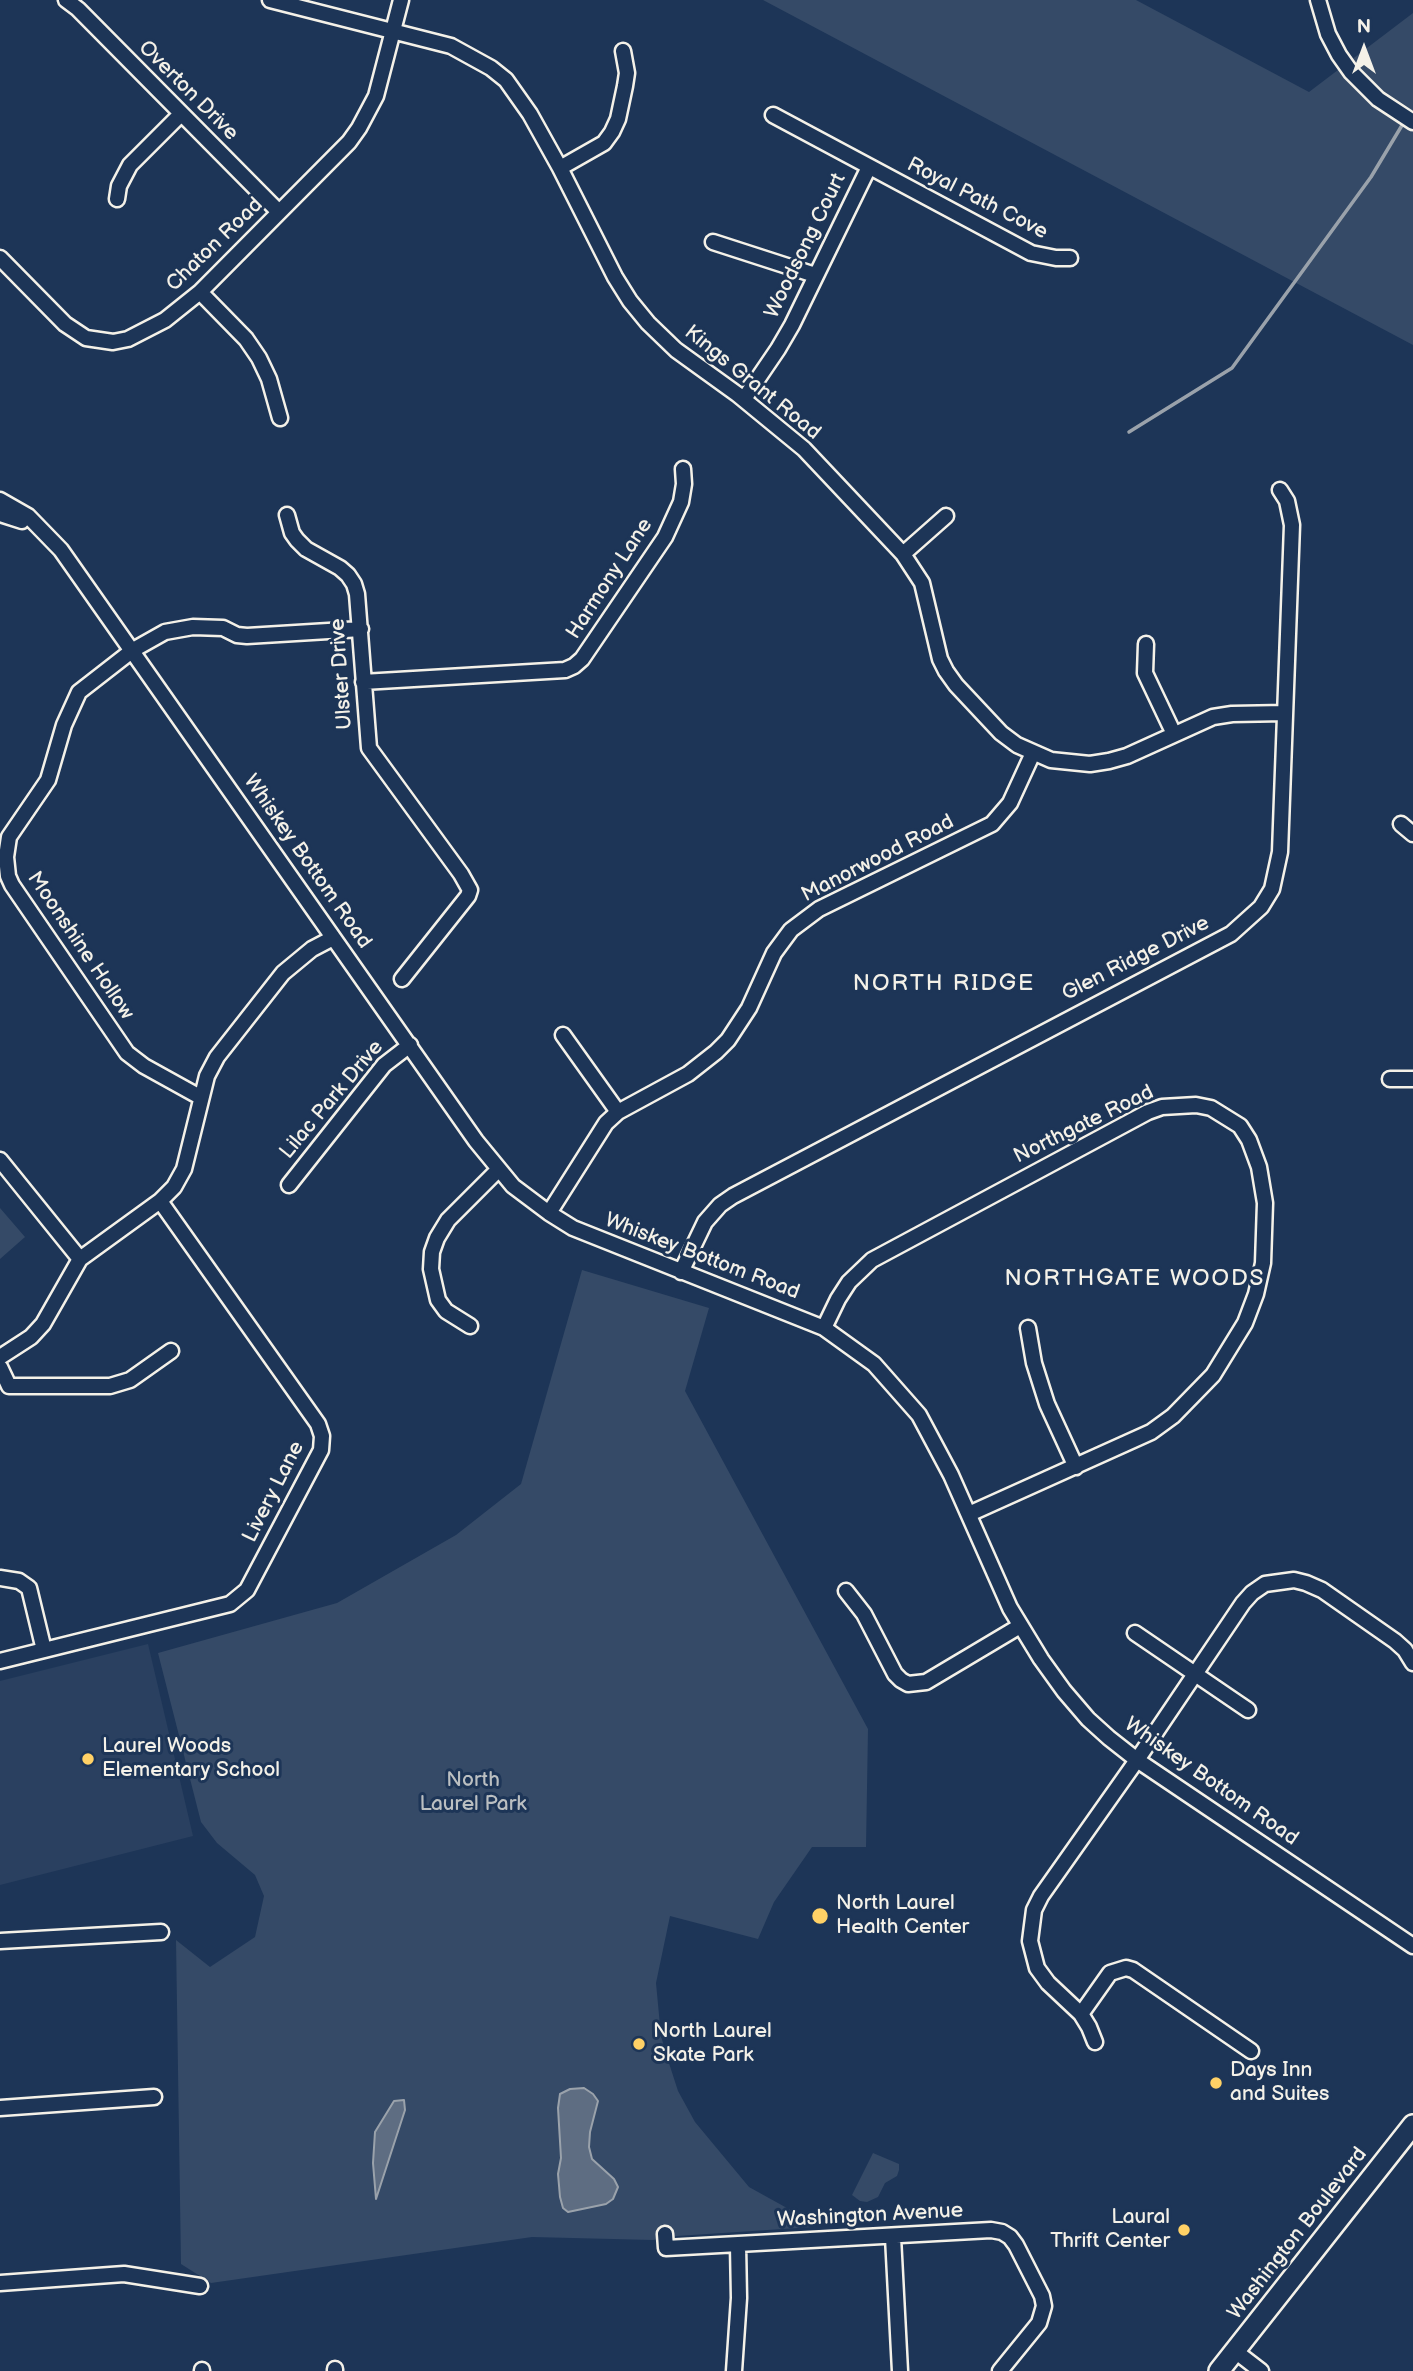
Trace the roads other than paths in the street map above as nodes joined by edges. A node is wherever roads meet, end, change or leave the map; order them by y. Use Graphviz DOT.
graph roads {
  1 [pos="66,0"];
  2 [pos="270,0"];
  3 [pos="401,0"];
  4 [pos="1318,0"];
  5 [pos="394,30"];
  6 [pos="623,51"];
  7 [pos="181,114"];
  8 [pos="773,115"];
  9 [pos="1413,122"];
  10 [pos="869,167"];
  11 [pos="560,168"];
  12 [pos="117,198"];
  13 [pos="279,212"];
  14 [pos="713,242"];
  15 [pos="0,258"];
  16 [pos="1070,258"];
  17 [pos="815,275"];
  18 [pos="200,292"];
  19 [pos="744,400"];
  20 [pos="280,418"];
  21 [pos="683,469"];
  22 [pos="1280,490"];
  23 [pos="0,500"];
  24 [pos="0,514"];
  25 [pos="287,515"];
  26 [pos="946,516"];
  27 [pos="39,529"];
  28 [pos="903,554"];
  29 [pos="361,629"];
  30 [pos="1146,644"];
  31 [pos="133,650"];
  32 [pos="363,682"];
  33 [pos="1285,713"];
  34 [pos="1174,734"];
  35 [pos="1032,753"];
  36 [pos="1401,824"];
  37 [pos="1413,834"];
  38 [pos="4,837"];
  39 [pos="333,938"];
  40 [pos="402,979"];
  41 [pos="563,1035"];
  42 [pos="410,1045"];
  43 [pos="1390,1079"];
  44 [pos="1413,1079"];
  45 [pos="200,1097"];
  46 [pos="618,1112"];
  47 [pos="0,1160"];
  48 [pos="498,1170"];
  49 [pos="289,1185"];
  50 [pos="160,1201"];
  51 [pos="549,1213"];
  52 [pos="80,1259"];
  53 [pos="681,1272"];
  54 [pos="470,1326"];
  55 [pos="824,1328"];
  56 [pos="1028,1328"];
  57 [pos="171,1352"];
  58 [pos="0,1356"];
  59 [pos="0,1367"];
  60 [pos="1076,1467"];
  61 [pos="969,1514"];
  62 [pos="0,1578"];
  63 [pos="846,1591"];
  64 [pos="1020,1626"];
  65 [pos="1135,1633"];
  66 [pos="44,1650"];
  67 [pos="0,1661"];
  68 [pos="1413,1663"];
  69 [pos="1196,1674"];
  70 [pos="1248,1710"];
  71 [pos="1137,1760"];
  72 [pos="161,1932"];
  73 [pos="0,1941"];
  74 [pos="1413,1946"];
  75 [pos="1081,2014"];
  76 [pos="1095,2042"];
  77 [pos="1251,2051"];
  78 [pos="154,2098"];
  79 [pos="0,2108"];
  80 [pos="1413,2124"];
  81 [pos="666,2234"];
  82 [pos="893,2237"];
  83 [pos="738,2245"];
  84 [pos="0,2283"];
  85 [pos="200,2286"];
  86 [pos="1235,2351"];
  87 [pos="734,2371"];
  88 [pos="900,2371"];
  89 [pos="1000,2371"];
  90 [pos="1219,2371"];
  91 [pos="1261,2371"];
  1 -- 7 [label="street, Overton Drive"];
  2 -- 5 [label="street, Kings Grant Road"];
  3 -- 5 [label="street, Chaton Road"];
  4 -- 9 [label="street"];
  5 -- 11 [label="street, Kings Grant Road"];
  5 -- 13 [label="street, Chaton Road"];
  6 -- 11 [label="street"];
  7 -- 12 [label="street"];
  7 -- 13 [label="street, Overton Drive"];
  8 -- 10 [label="street, Woodsong Court"];
  10 -- 16 [label="street, Royal Path Cove"];
  10 -- 17 [label="street, Woodsong Court"];
  11 -- 19 [label="street, Kings Grant Road"];
  13 -- 18 [label="street, Chaton Road"];
  14 -- 17 [label="street"];
  15 -- 18 [label="street, Chaton Road"];
  17 -- 19 [label="street, Woodsong Court"];
  18 -- 20 [label="street"];
  19 -- 28 [label="street, Kings Grant Road"];
  21 -- 32 [label="street, Harmony Lane"];
  22 -- 33 [label="street, Glen Ridge Drive"];
  23 -- 27 [label="street, Whiskey Bottom Road"];
  24 -- 27 [label="street, Whiskey Bottom Road"];
  25 -- 29 [label="street, Ulster Drive"];
  26 -- 28 [label="street"];
  27 -- 31 [label="street, Whiskey Bottom Road"];
  28 -- 35 [label="street, Kings Grant Road"];
  29 -- 31 [label="street"];
  29 -- 32 [label="street, Ulster Drive"];
  30 -- 34 [label="street"];
  31 -- 38 [label="street, Moonshine Hollow"];
  31 -- 39 [label="street, Whiskey Bottom Road"];
  32 -- 40 [label="street, Ulster Drive"];
  33 -- 34 [label="street, Kings Grant Road"];
  33 -- 53 [label="street, Glen Ridge Drive"];
  34 -- 35 [label="street, Kings Grant Road"];
  35 -- 46 [label="street, Manorwood Road"];
  36 -- 37 [label="street"];
  38 -- 45 [label="street, Moonshine Hollow"];
  39 -- 42 [label="street, Whiskey Bottom Road"];
  39 -- 45 [label="street"];
  41 -- 46 [label="street"];
  42 -- 48 [label="street, Whiskey Bottom Road"];
  42 -- 49 [label="street, Lilac Park Drive"];
  43 -- 44 [label="street"];
  45 -- 50 [label="street"];
  46 -- 51 [label="street, Manorwood Road"];
  47 -- 52 [label="street"];
  48 -- 51 [label="street, Whiskey Bottom Road"];
  48 -- 54 [label="street"];
  50 -- 52 [label="street"];
  50 -- 66 [label="street, Livery Lane"];
  51 -- 53 [label="street, Whiskey Bottom Road"];
  52 -- 58 [label="street"];
  53 -- 55 [label="street, Whiskey Bottom Road"];
  55 -- 60 [label="street, Northgate Road"];
  55 -- 61 [label="street, Whiskey Bottom Road"];
  56 -- 60 [label="street"];
  57 -- 59 [label="street"];
  60 -- 61 [label="street, Northgate Road"];
  61 -- 64 [label="street, Whiskey Bottom Road"];
  62 -- 66 [label="street"];
  63 -- 64 [label="street"];
  64 -- 71 [label="street, Whiskey Bottom Road"];
  65 -- 69 [label="street"];
  66 -- 67 [label="street, Livery Lane"];
  68 -- 69 [label="street"];
  69 -- 70 [label="street"];
  69 -- 71 [label="street"];
  71 -- 74 [label="street, Whiskey Bottom Road"];
  71 -- 75 [label="street"];
  72 -- 73 [label="street"];
  75 -- 76 [label="street"];
  75 -- 77 [label="street"];
  78 -- 79 [label="street"];
  80 -- 86 [label="main road, Washington Boulevard"];
  81 -- 83 [label="street, Washington Avenue"];
  82 -- 83 [label="street, Washington Avenue"];
  82 -- 88 [label="street"];
  82 -- 89 [label="street, Washington Avenue"];
  83 -- 87 [label="street"];
  84 -- 85 [label="street"];
  86 -- 90 [label="main road, Washington Boulevard"];
  86 -- 91 [label="street"];
}
